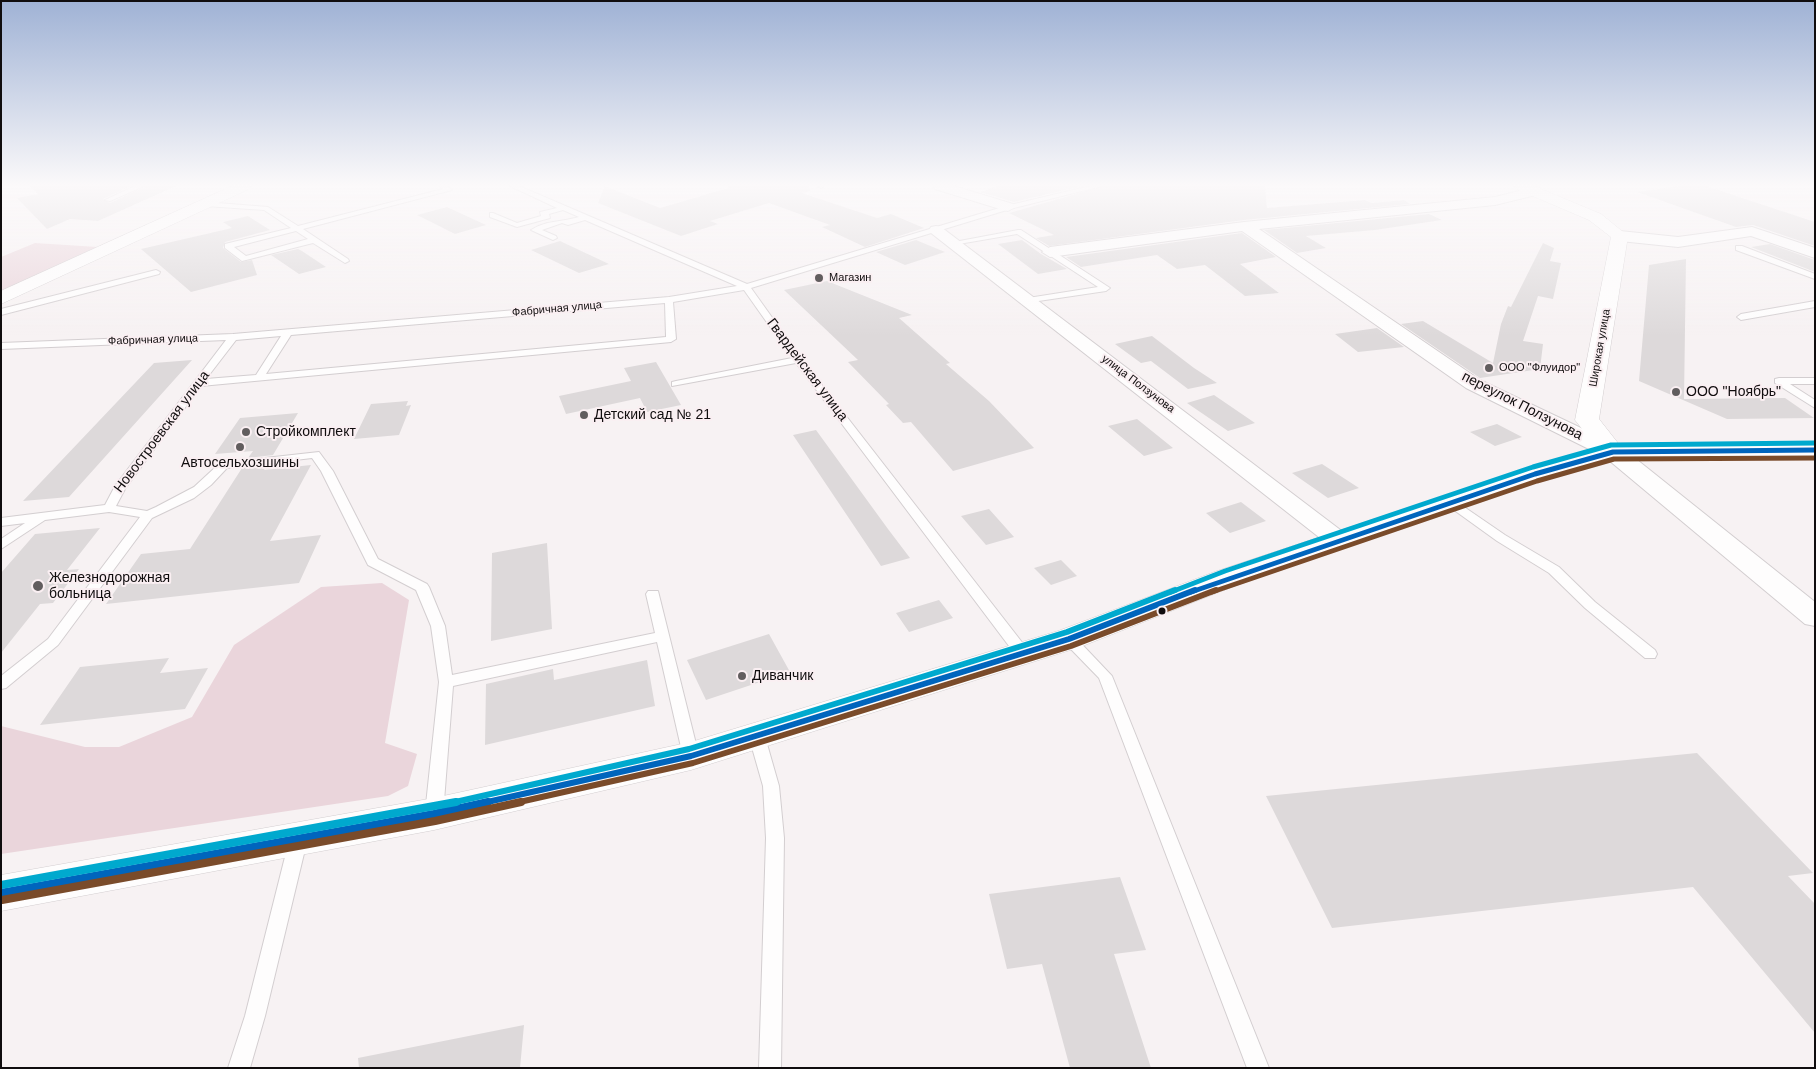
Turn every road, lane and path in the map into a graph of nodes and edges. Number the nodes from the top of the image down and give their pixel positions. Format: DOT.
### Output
graph roads {
  1 [pos="136,236"];
  2 [pos="269,236"];
  3 [pos="308,236"];
  4 [pos="548,236"];
  5 [pos="629,236"];
  6 [pos="916,236"];
  7 [pos="944,236"];
  8 [pos="993,236"];
  9 [pos="1024,236"];
  10 [pos="1157,236"];
  11 [pos="1258,236"];
  12 [pos="1620,236"];
  13 [pos="1719,236"];
  14 [pos="1766,236"];
  15 [pos="986,237"];
  16 [pos="553,238"];
  17 [pos="314,240"];
  18 [pos="953,243"];
  19 [pos="1739,248"];
  20 [pos="1050,252"];
  21 [pos="1815,253"];
  22 [pos="345,262"];
  23 [pos="156,272"];
  24 [pos="1815,277"];
  25 [pos="746,287"];
  26 [pos="1,298"];
  27 [pos="669,300"];
  28 [pos="1028,300"];
  29 [pos="1815,304"];
  30 [pos="1,312"];
  31 [pos="1740,317"];
  32 [pos="288,332"];
  33 [pos="233,337"];
  34 [pos="1,346"];
  35 [pos="798,360"];
  36 [pos="259,377"];
  37 [pos="1815,381"];
  38 [pos="199,383"];
  39 [pos="676,384"];
  40 [pos="1815,405"];
  41 [pos="1815,450"];
  42 [pos="1613,452"];
  43 [pos="1451,502"];
  44 [pos="109,508"];
  45 [pos="148,515"];
  46 [pos="43,517"];
  47 [pos="1,522"];
  48 [pos="1338,540"];
  49 [pos="1,545"];
  50 [pos="653,594"];
  51 [pos="1815,617"];
  52 [pos="662,636"];
  53 [pos="1069,639"];
  54 [pos="1023,654"];
  55 [pos="1650,654"];
  56 [pos="446,682"];
  57 [pos="1,684"];
  58 [pos="757,737"];
  59 [pos="691,756"];
  60 [pos="434,814"];
  61 [pos="298,839"];
  62 [pos="1,893"];
  63 [pos="238,1068"];
  64 [pos="770,1068"];
  65 [pos="1258,1068"];
  1 -- 26 [label="main road"];
  2 -- 17 [label="lane"];
  3 -- 17 [label="lane"];
  4 -- 16 [label="lane"];
  5 -- 25 [label="lane"];
  6 -- 25 [label="lane, Фабричная улица"];
  7 -- 18 [label="street, улица Ползунова"];
  8 -- 15 [label="lane"];
  9 -- 20 [label="lane"];
  10 -- 20 [label="street"];
  11 -- 42 [label="street, переулок Ползунова"];
  12 -- 13 [label="street"];
  12 -- 42 [label="main road, Широкая улица"];
  14 -- 21 [label="street"];
  15 -- 18 [label="lane"];
  17 -- 22 [label="lane"];
  18 -- 28 [label="street, улица Ползунова"];
  19 -- 24 [label="lane"];
  20 -- 28 [label="lane"];
  23 -- 30 [label="lane"];
  25 -- 27 [label="lane, Фабричная улица"];
  25 -- 35 [label="lane, Гвардейская улица"];
  27 -- 32 [label="lane, Фабричная улица"];
  27 -- 36 [label="lane"];
  28 -- 48 [label="street, улица Ползунова"];
  29 -- 31 [label="lane"];
  32 -- 33 [label="lane, Фабричная улица"];
  32 -- 36 [label="lane"];
  33 -- 34 [label="lane, Фабричная улица"];
  33 -- 38 [label="lane, Новостроевская улица"];
  35 -- 39 [label="lane"];
  35 -- 54 [label="lane, Гвардейская улица"];
  36 -- 38 [label="lane"];
  37 -- 40 [label="lane"];
  38 -- 44 [label="lane, Новостроевская улица"];
  41 -- 42 [label="main road"];
  42 -- 43 [label="main road"];
  42 -- 51 [label="street, переулок Ползунова"];
  43 -- 48 [label="main road"];
  43 -- 55 [label="lane"];
  44 -- 45 [label="lane, Новостроевская улица"];
  44 -- 46 [label="lane"];
  45 -- 56 [label="lane"];
  45 -- 57 [label="lane"];
  46 -- 47 [label="lane"];
  46 -- 49 [label="lane"];
  48 -- 53 [label="main road"];
  50 -- 52 [label="lane"];
  52 -- 56 [label="lane"];
  52 -- 59 [label="lane"];
  53 -- 54 [label="main road"];
  53 -- 65 [label="lane"];
  54 -- 58 [label="main road"];
  56 -- 60 [label="lane"];
  58 -- 59 [label="main road"];
  58 -- 64 [label="lane"];
  59 -- 60 [label="main road"];
  60 -- 61 [label="main road"];
  61 -- 62 [label="main road"];
  61 -- 63 [label="lane"];
}
